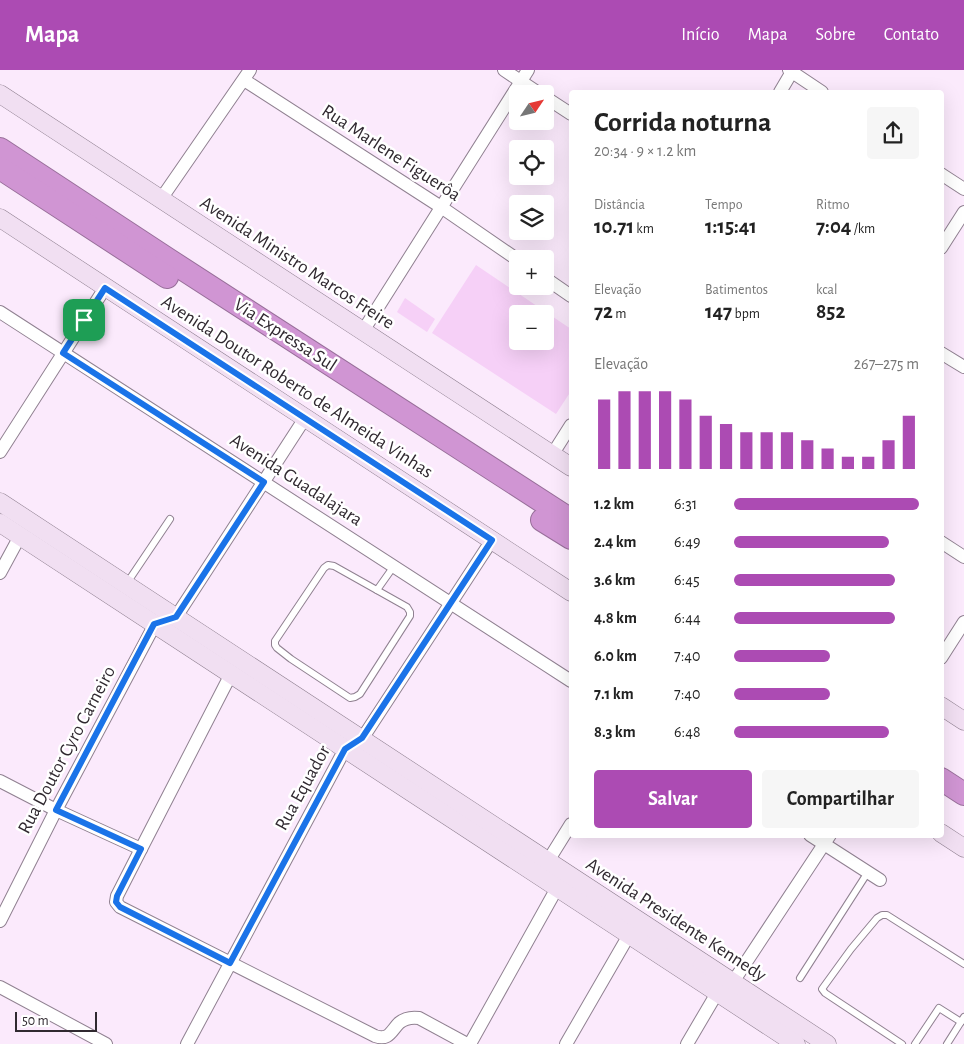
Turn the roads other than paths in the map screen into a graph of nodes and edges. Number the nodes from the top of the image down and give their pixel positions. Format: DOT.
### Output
graph roads {
  1 [pos="504,70"];
  2 [pos="528,70"];
  3 [pos="791,71"];
  4 [pos="247,75"];
  5 [pos="521,81"];
  6 [pos="527,85"];
  7 [pos="781,90"];
  8 [pos="819,90"];
  9 [pos="0,94"];
  10 [pos="554,103"];
  11 [pos="569,113"];
  12 [pos="0,149"];
  13 [pos="0,168"];
  14 [pos="944,176"];
  15 [pos="964,189"];
  16 [pos="161,199"];
  17 [pos="440,207"];
  18 [pos="964,212"];
  19 [pos="0,218"];
  20 [pos="944,243"];
  21 [pos="143,253"];
  22 [pos="509,254"];
  23 [pos="164,266"];
  24 [pos="554,284"];
  25 [pos="105,288"];
  26 [pos="569,295"];
  27 [pos="0,312"];
  28 [pos="362,331"];
  29 [pos="63,353"];
  30 [pos="944,354"];
  31 [pos="964,367"];
  32 [pos="305,418"];
  33 [pos="569,428"];
  34 [pos="0,452"];
  35 [pos="552,455"];
  36 [pos="569,466"];
  37 [pos="264,482"];
  38 [pos="0,502"];
  39 [pos="170,519"];
  40 [pos="569,519"];
  41 [pos="0,523"];
  42 [pos="20,536"];
  43 [pos="569,537"];
  44 [pos="492,540"];
  45 [pos="944,544"];
  46 [pos="964,557"];
  47 [pos="394,566"];
  48 [pos="0,573"];
  49 [pos="126,584"];
  50 [pos="569,588"];
  51 [pos="377,590"];
  52 [pos="451,603"];
  53 [pos="176,617"];
  54 [pos="964,622"];
  55 [pos="154,624"];
  56 [pos="944,653"];
  57 [pos="231,674"];
  58 [pos="569,680"];
  59 [pos="944,708"];
  60 [pos="964,721"];
  61 [pos="362,738"];
  62 [pos="345,749"];
  63 [pos="944,764"];
  64 [pos="964,776"];
  65 [pos="0,781"];
  66 [pos="944,781"];
  67 [pos="964,794"];
  68 [pos="56,810"];
  69 [pos="569,827"];
  70 [pos="944,835"];
  71 [pos="827,840"];
  72 [pos="964,848"];
  73 [pos="141,849"];
  74 [pos="548,861"];
  75 [pos="868,872"];
  76 [pos="880,880"];
  77 [pos="557,888"];
  78 [pos="0,921"];
  79 [pos="629,935"];
  80 [pos="230,963"];
  81 [pos="964,964"];
  82 [pos="800,978"];
  83 [pos="733,982"];
  84 [pos="0,987"];
  85 [pos="717,993"];
  86 [pos="962,1019"];
  87 [pos="90,1040"];
  88 [pos="106,1044"];
  89 [pos="187,1044"];
  90 [pos="469,1044"];
  91 [pos="566,1044"];
  92 [pos="687,1044"];
  93 [pos="796,1044"];
  94 [pos="827,1044"];
  95 [pos="902,1044"];
  96 [pos="915,1044"];
  97 [pos="946,1044"];
  1 -- 5 [label="street"];
  2 -- 5 [label="street"];
  3 -- 7 [label="street"];
  3 -- 8 [label="street"];
  4 -- 16 [label="street"];
  4 -- 17 [label="street, Rua Marlene Figuerôa"];
  5 -- 6 [label="street"];
  5 -- 17 [label="street"];
  9 -- 16 [label="main road, Avenida Ministro Marcos Freire"];
  10 -- 11 [label="street"];
  12 -- 21 [label="highway, Via Expressa Sul"];
  13 -- 21 [label="highway, Via Expressa Sul"];
  14 -- 15 [label="street"];
  16 -- 28 [label="main road, Avenida Ministro Marcos Freire"];
  17 -- 22 [label="street, Rua Marlene Figuerôa"];
  17 -- 28 [label="street"];
  18 -- 20 [label="street"];
  19 -- 25 [label="main road, Avenida Doutor Roberto de Almeida Vinhas"];
  21 -- 23 [label="highway, Via Expressa Sul"];
  23 -- 40 [label="highway, Via Expressa Sul"];
  23 -- 43 [label="highway, Via Expressa Sul"];
  24 -- 26 [label="street"];
  25 -- 29 [label="street"];
  25 -- 32 [label="main road, Avenida Doutor Roberto de Almeida Vinhas"];
  27 -- 29 [label="street, Avenida Guadalajara"];
  28 -- 35 [label="main road, Avenida Ministro Marcos Freire"];
  29 -- 34 [label="street"];
  29 -- 37 [label="street, Avenida Guadalajara"];
  30 -- 31 [label="street"];
  32 -- 37 [label="street"];
  32 -- 44 [label="main road, Avenida Doutor Roberto de Almeida Vinhas"];
  33 -- 35 [label="street"];
  35 -- 36 [label="main road, Avenida Ministro Marcos Freire"];
  37 -- 47 [label="street, Avenida Guadalajara"];
  37 -- 53 [label="street"];
  38 -- 49 [label="main road, Avenida Presidente Kennedy"];
  39 -- 49 [label="lane"];
  41 -- 42 [label="main road, Avenida Presidente Kennedy"];
  42 -- 48 [label="street"];
  42 -- 55 [label="main road, Avenida Presidente Kennedy"];
  44 -- 50 [label="main road, Avenida Doutor Roberto de Almeida Vinhas"];
  44 -- 52 [label="street, Rua Equador"];
  45 -- 46 [label="street"];
  47 -- 51 [label="lane"];
  47 -- 52 [label="street, Avenida Guadalajara"];
  49 -- 53 [label="main road, Avenida Presidente Kennedy"];
  51 -- 51 [label="lane"];
  52 -- 58 [label="street, Avenida Guadalajara"];
  52 -- 61 [label="street, Rua Equador"];
  53 -- 55 [label="street"];
  53 -- 61 [label="main road, Avenida Presidente Kennedy"];
  54 -- 56 [label="street"];
  55 -- 57 [label="main road, Avenida Presidente Kennedy"];
  55 -- 68 [label="street, Rua Doutor Cyro Carneiro"];
  57 -- 62 [label="main road, Avenida Presidente Kennedy"];
  57 -- 73 [label="street"];
  59 -- 60 [label="main road"];
  61 -- 62 [label="street, Rua Equador"];
  61 -- 74 [label="main road, Avenida Presidente Kennedy"];
  62 -- 77 [label="main road, Avenida Presidente Kennedy"];
  62 -- 80 [label="street, Rua Equador"];
  63 -- 64 [label="highway"];
  65 -- 68 [label="street"];
  66 -- 67 [label="highway"];
  68 -- 73 [label="street"];
  68 -- 78 [label="street, Rua Doutor Cyro Carneiro"];
  69 -- 74 [label="street"];
  70 -- 72 [label="main road"];
  71 -- 75 [label="street"];
  71 -- 83 [label="street"];
  73 -- 80 [label="street"];
  74 -- 83 [label="main road, Avenida Presidente Kennedy"];
  75 -- 76 [label="street"];
  75 -- 82 [label="lane"];
  77 -- 79 [label="main road, Avenida Presidente Kennedy"];
  77 -- 90 [label="street"];
  79 -- 85 [label="main road, Avenida Presidente Kennedy"];
  79 -- 91 [label="street"];
  80 -- 89 [label="street, Rua Equador"];
  80 -- 90 [label="street"];
  81 -- 95 [label="lane"];
  83 -- 94 [label="main road, Avenida Presidente Kennedy"];
  84 -- 87 [label="street"];
  85 -- 92 [label="street"];
  85 -- 93 [label="main road, Avenida Presidente Kennedy"];
  86 -- 96 [label="lane"];
  86 -- 97 [label="lane"];
  87 -- 88 [label="street"];
}
